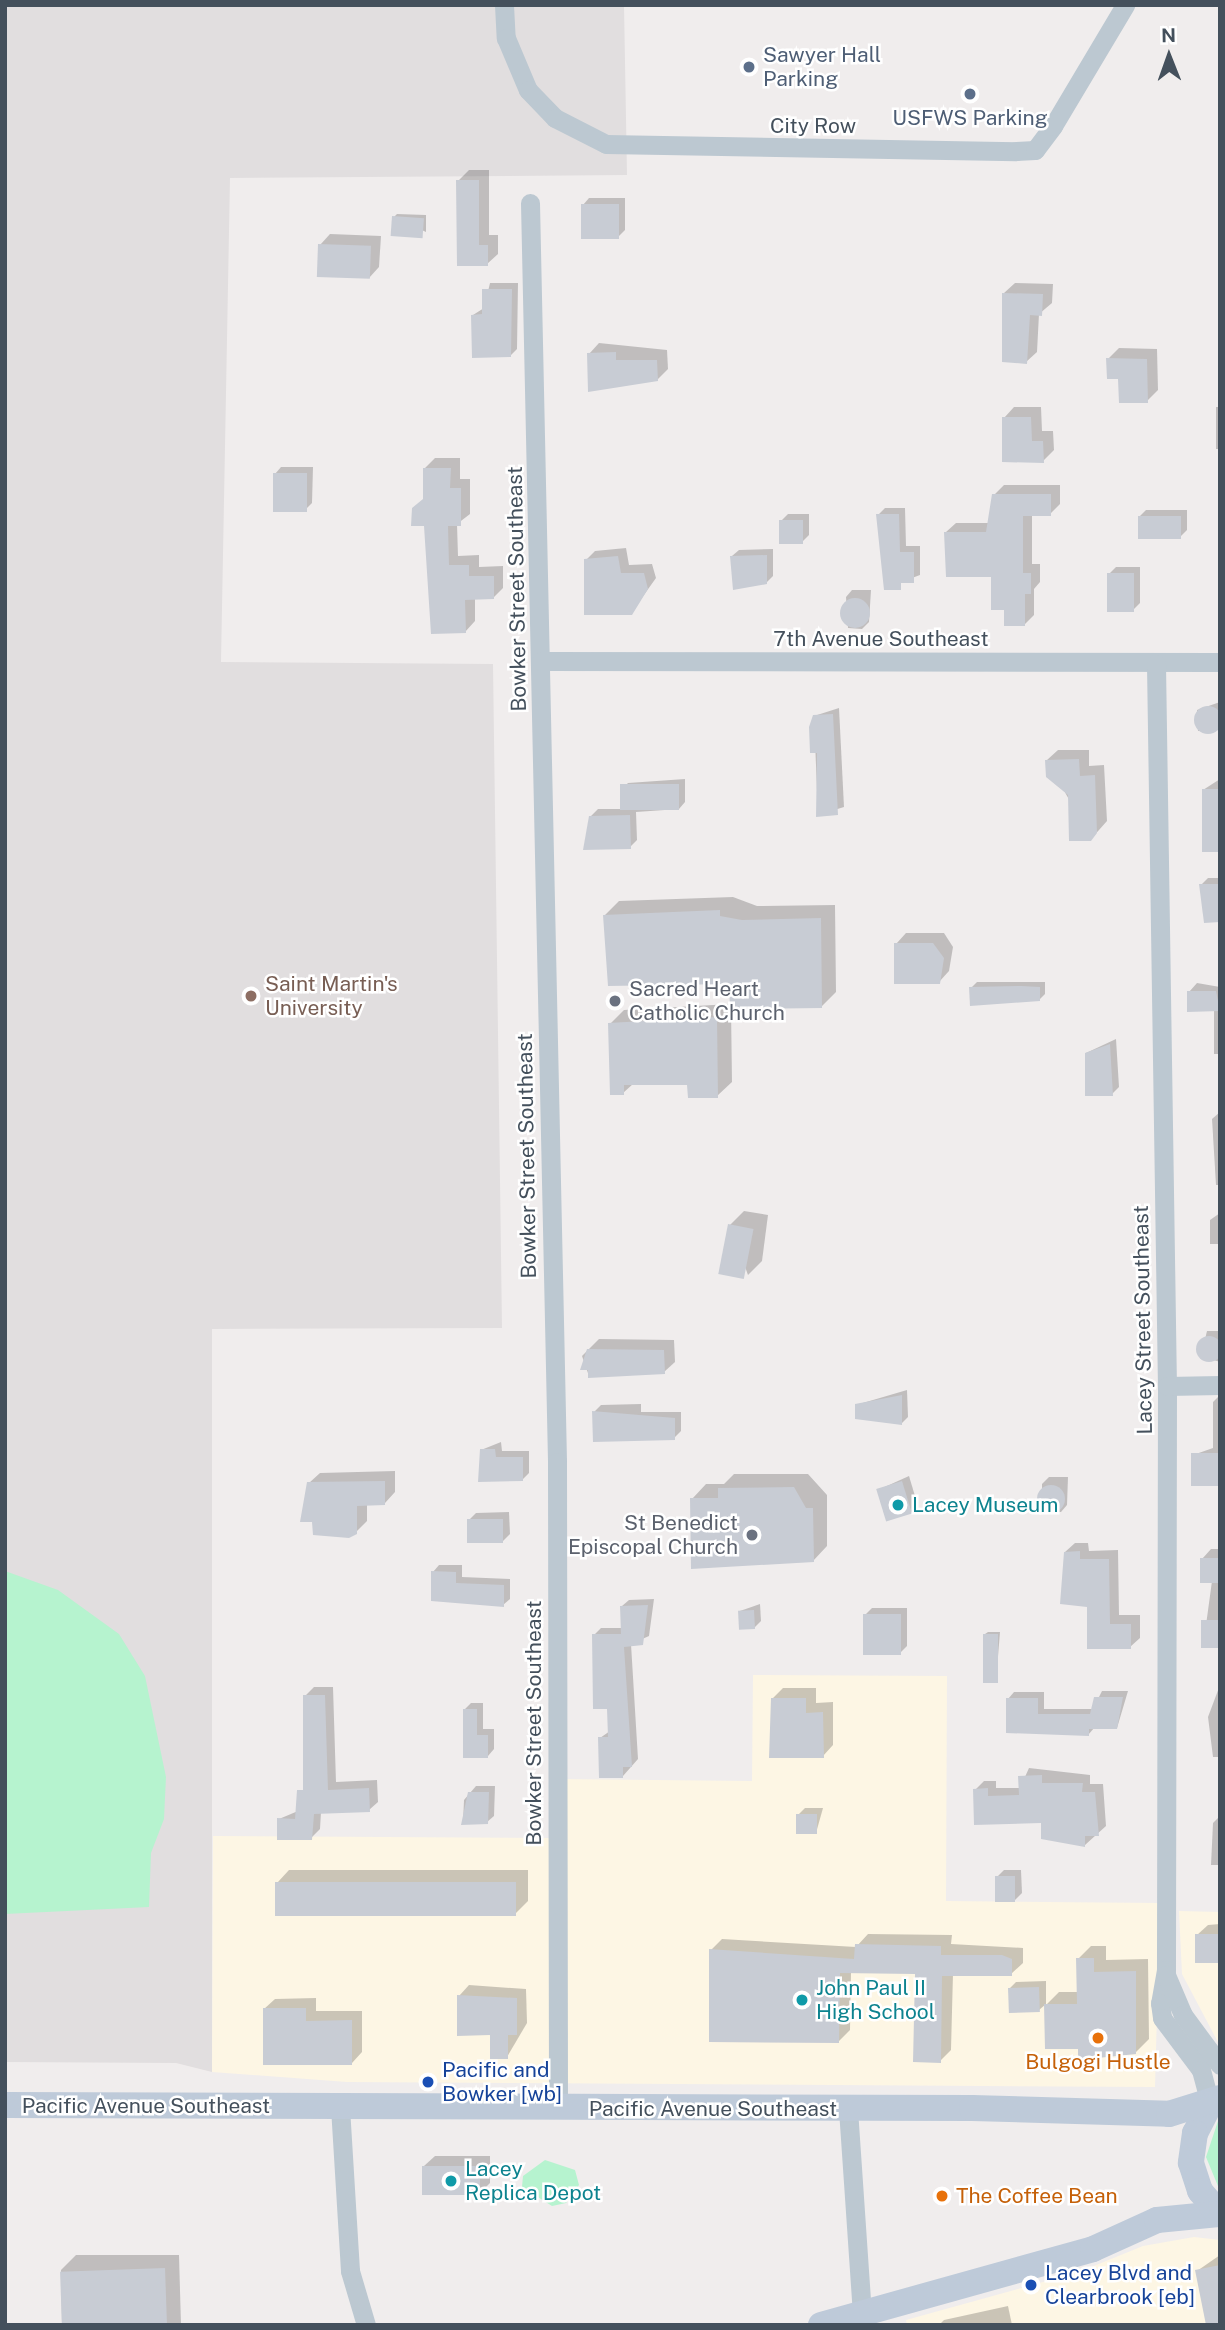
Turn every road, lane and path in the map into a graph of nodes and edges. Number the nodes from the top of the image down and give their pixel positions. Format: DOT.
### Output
graph roads {
  1 [pos="504,5"];
  2 [pos="1125,5"];
  3 [pos="530,203"];
  4 [pos="541,661"];
  5 [pos="1220,663"];
  6 [pos="1156,664"];
  7 [pos="1220,1385"];
  8 [pos="1167,1386"];
  9 [pos="1166,1975"];
  10 [pos="1220,2065"];
  11 [pos="1215,2101"];
  12 [pos="5,2105"];
  13 [pos="340,2107"];
  14 [pos="558,2109"];
  15 [pos="848,2109"];
  16 [pos="1220,2214"];
  17 [pos="866,2321"];
  18 [pos="366,2325"];
  19 [pos="821,2325"];
  1 -- 2 [label="street, City Row"];
  3 -- 4 [label="street, Bowker Street Southeast"];
  4 -- 6 [label="street, 7th Avenue Southeast"];
  4 -- 14 [label="street, Bowker Street Southeast"];
  5 -- 6 [label="street, 7th Avenue Southeast"];
  6 -- 8 [label="street, Lacey Street Southeast"];
  7 -- 8 [label="street"];
  8 -- 9 [label="street, Lacey Street Southeast"];
  9 -- 10 [label="street, Lacey Street Southeast"];
  9 -- 11 [label="street, Lacey Street Southeast"];
  11 -- 15 [label="main road, Pacific Avenue Southeast"];
  11 -- 16 [label="main road"];
  12 -- 13 [label="main road, Pacific Avenue Southeast"];
  13 -- 14 [label="main road, Pacific Avenue Southeast"];
  13 -- 18 [label="street"];
  14 -- 15 [label="main road, Pacific Avenue Southeast"];
  15 -- 17 [label="street"];
  16 -- 17 [label="main road"];
  17 -- 19 [label="main road"];
}
